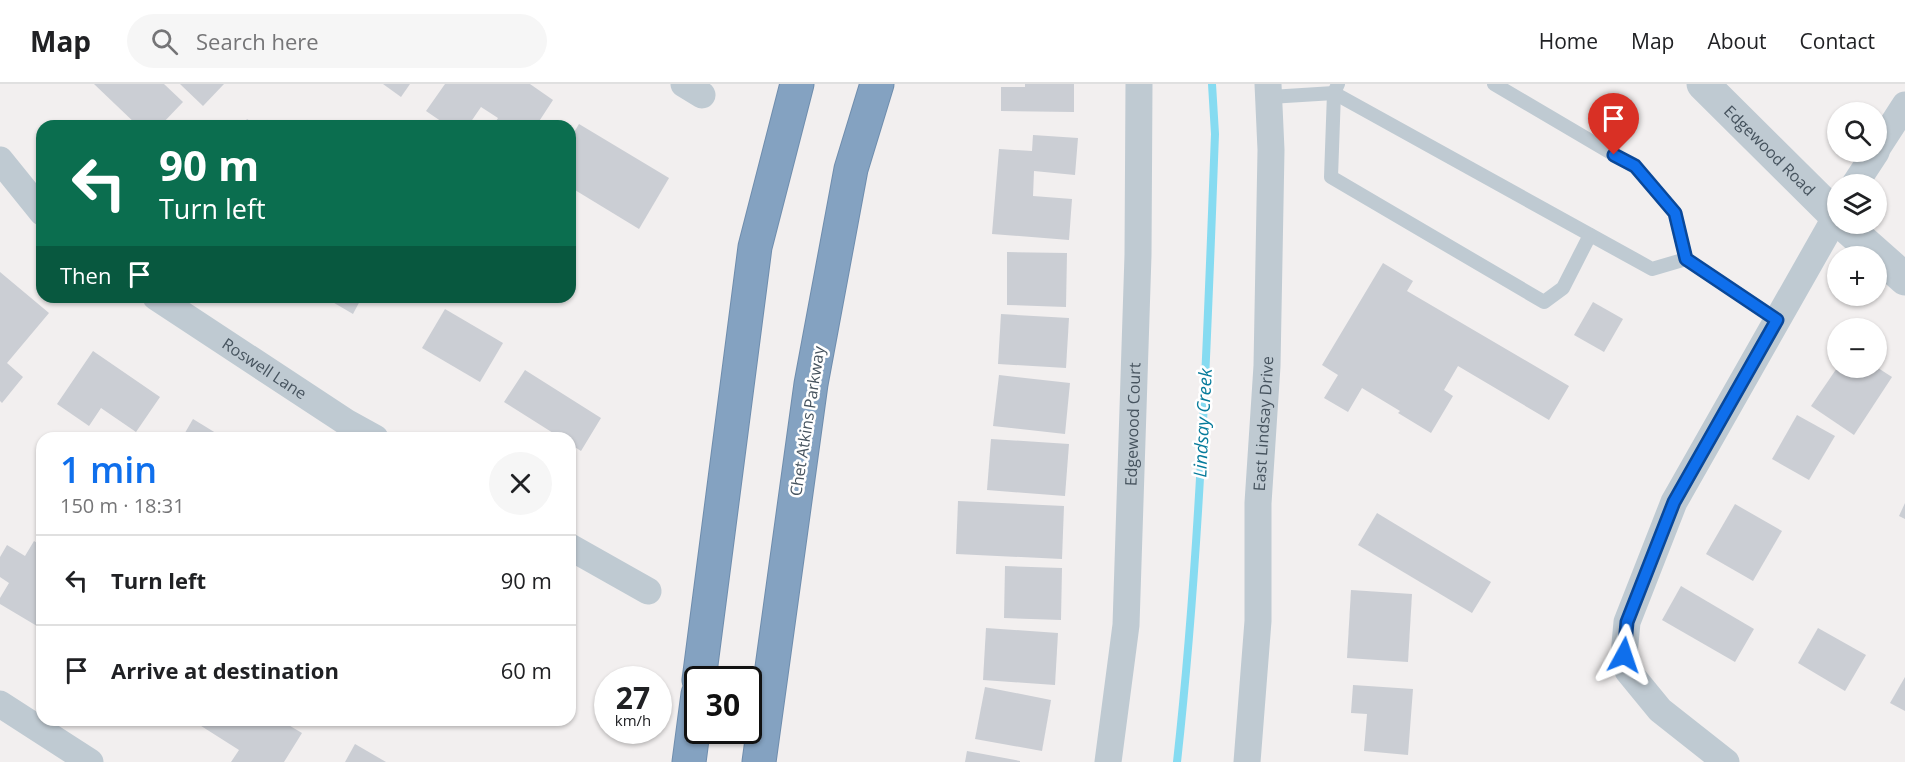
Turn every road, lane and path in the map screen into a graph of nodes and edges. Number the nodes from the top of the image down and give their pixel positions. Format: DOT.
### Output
graph roads {
  1 [pos="797,84"];
  2 [pos="877,84"];
  3 [pos="1138,84"];
  4 [pos="1494,84"];
  5 [pos="1703,84"];
  6 [pos="1336,89"];
  7 [pos="1268,90"];
  8 [pos="1905,105"];
  9 [pos="1887,134"];
  10 [pos="0,160"];
  11 [pos="36,205"];
  12 [pos="1827,207"];
  13 [pos="1828,234"];
  14 [pos="1856,234"];
  15 [pos="1590,235"];
  16 [pos="1686,259"];
  17 [pos="1905,279"];
  18 [pos="165,303"];
  19 [pos="1777,320"];
  20 [pos="364,432"];
  21 [pos="576,550"];
  22 [pos="648,591"];
  23 [pos="701,666"];
  24 [pos="0,704"];
  25 [pos="691,744"];
  26 [pos="90,762"];
  27 [pos="689,762"];
  28 [pos="759,762"];
  29 [pos="1108,762"];
  30 [pos="1247,762"];
  31 [pos="1726,762"];
  1 -- 23 [label="highway"];
  2 -- 28 [label="highway, Chet Atkins Parkway"];
  3 -- 29 [label="street, Edgewood Court"];
  4 -- 16 [label="lane"];
  5 -- 12 [label="street, Edgewood Road"];
  6 -- 7 [label="lane"];
  6 -- 15 [label="lane"];
  6 -- 15 [label="lane"];
  7 -- 30 [label="street, East Lindsay Drive"];
  8 -- 9 [label="street"];
  10 -- 11 [label="street"];
  13 -- 19 [label="street"];
  14 -- 17 [label="street, Edgewood Road"];
  15 -- 16 [label="lane"];
  16 -- 19 [label="lane"];
  18 -- 20 [label="street, Roswell Lane"];
  19 -- 31 [label="street"];
  21 -- 22 [label="street"];
  24 -- 26 [label="street"];
  25 -- 27 [label="highway"];
}
